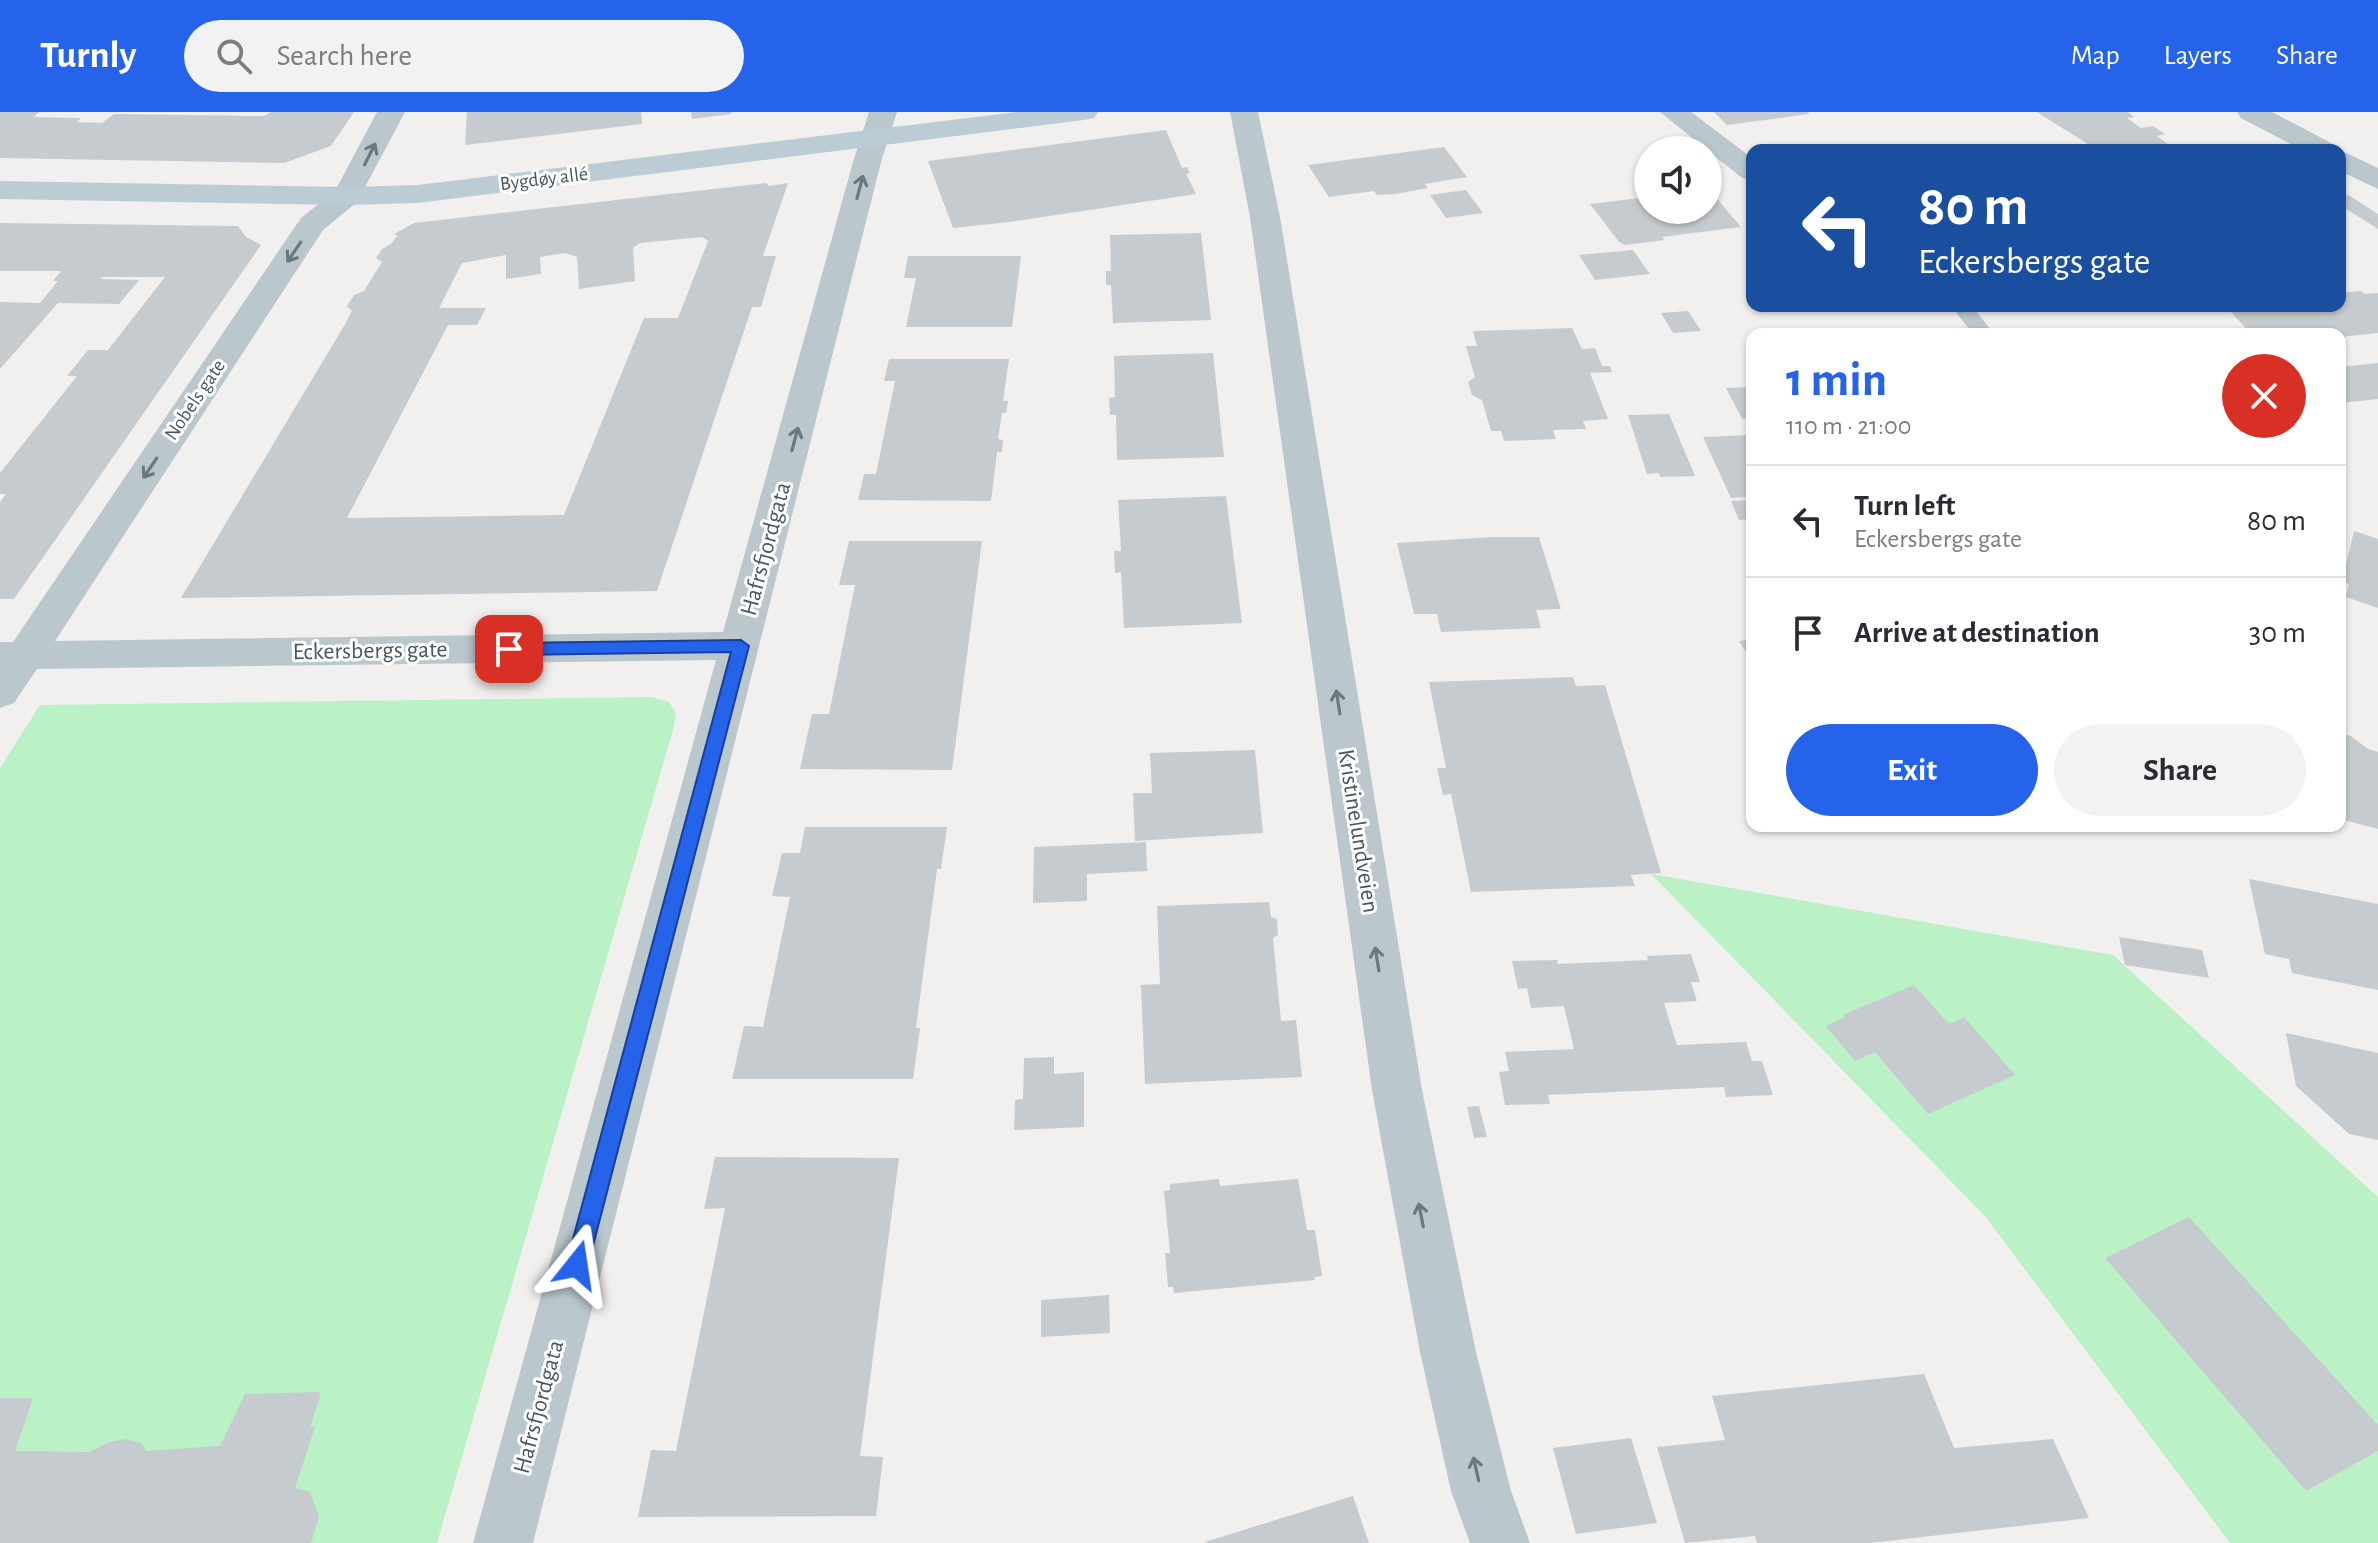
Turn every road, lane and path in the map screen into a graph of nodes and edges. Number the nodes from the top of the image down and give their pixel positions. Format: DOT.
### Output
graph roads {
  1 [pos="391,112"];
  2 [pos="1084,112"];
  3 [pos="1244,112"];
  4 [pos="1674,112"];
  5 [pos="2251,112"];
  6 [pos="878,125"];
  7 [pos="2312,144"];
  8 [pos="2346,162"];
  9 [pos="1746,167"];
  10 [pos="2378,180"];
  11 [pos="0,190"];
  12 [pos="347,196"];
  13 [pos="1966,312"];
  14 [pos="1979,328"];
  15 [pos="741,646"];
  16 [pos="13,656"];
  17 [pos="0,693"];
  18 [pos="503,1543"];
  19 [pos="1500,1543"];
  12 -- 1 [label="street, Nobels gate, one-way"];
  2 -- 6 [label="main road, Bygdøy allé"];
  19 -- 3 [label="street, Kristinelundveien, one-way"];
  4 -- 9 [label="street"];
  5 -- 7 [label="street"];
  6 -- 12 [label="main road, Bygdøy allé"];
  15 -- 6 [label="street, Hafrsfjordgata, one-way"];
  8 -- 10 [label="street"];
  11 -- 12 [label="main road, Bygdøy allé"];
  12 -- 16 [label="street, Nobels gate, one-way"];
  13 -- 14 [label="lane"];
  15 -- 16 [label="street, Eckersbergs gate"];
  15 -- 18 [label="street, Hafrsfjordgata"];
  16 -- 17 [label="street, Nobels gate"];
}
